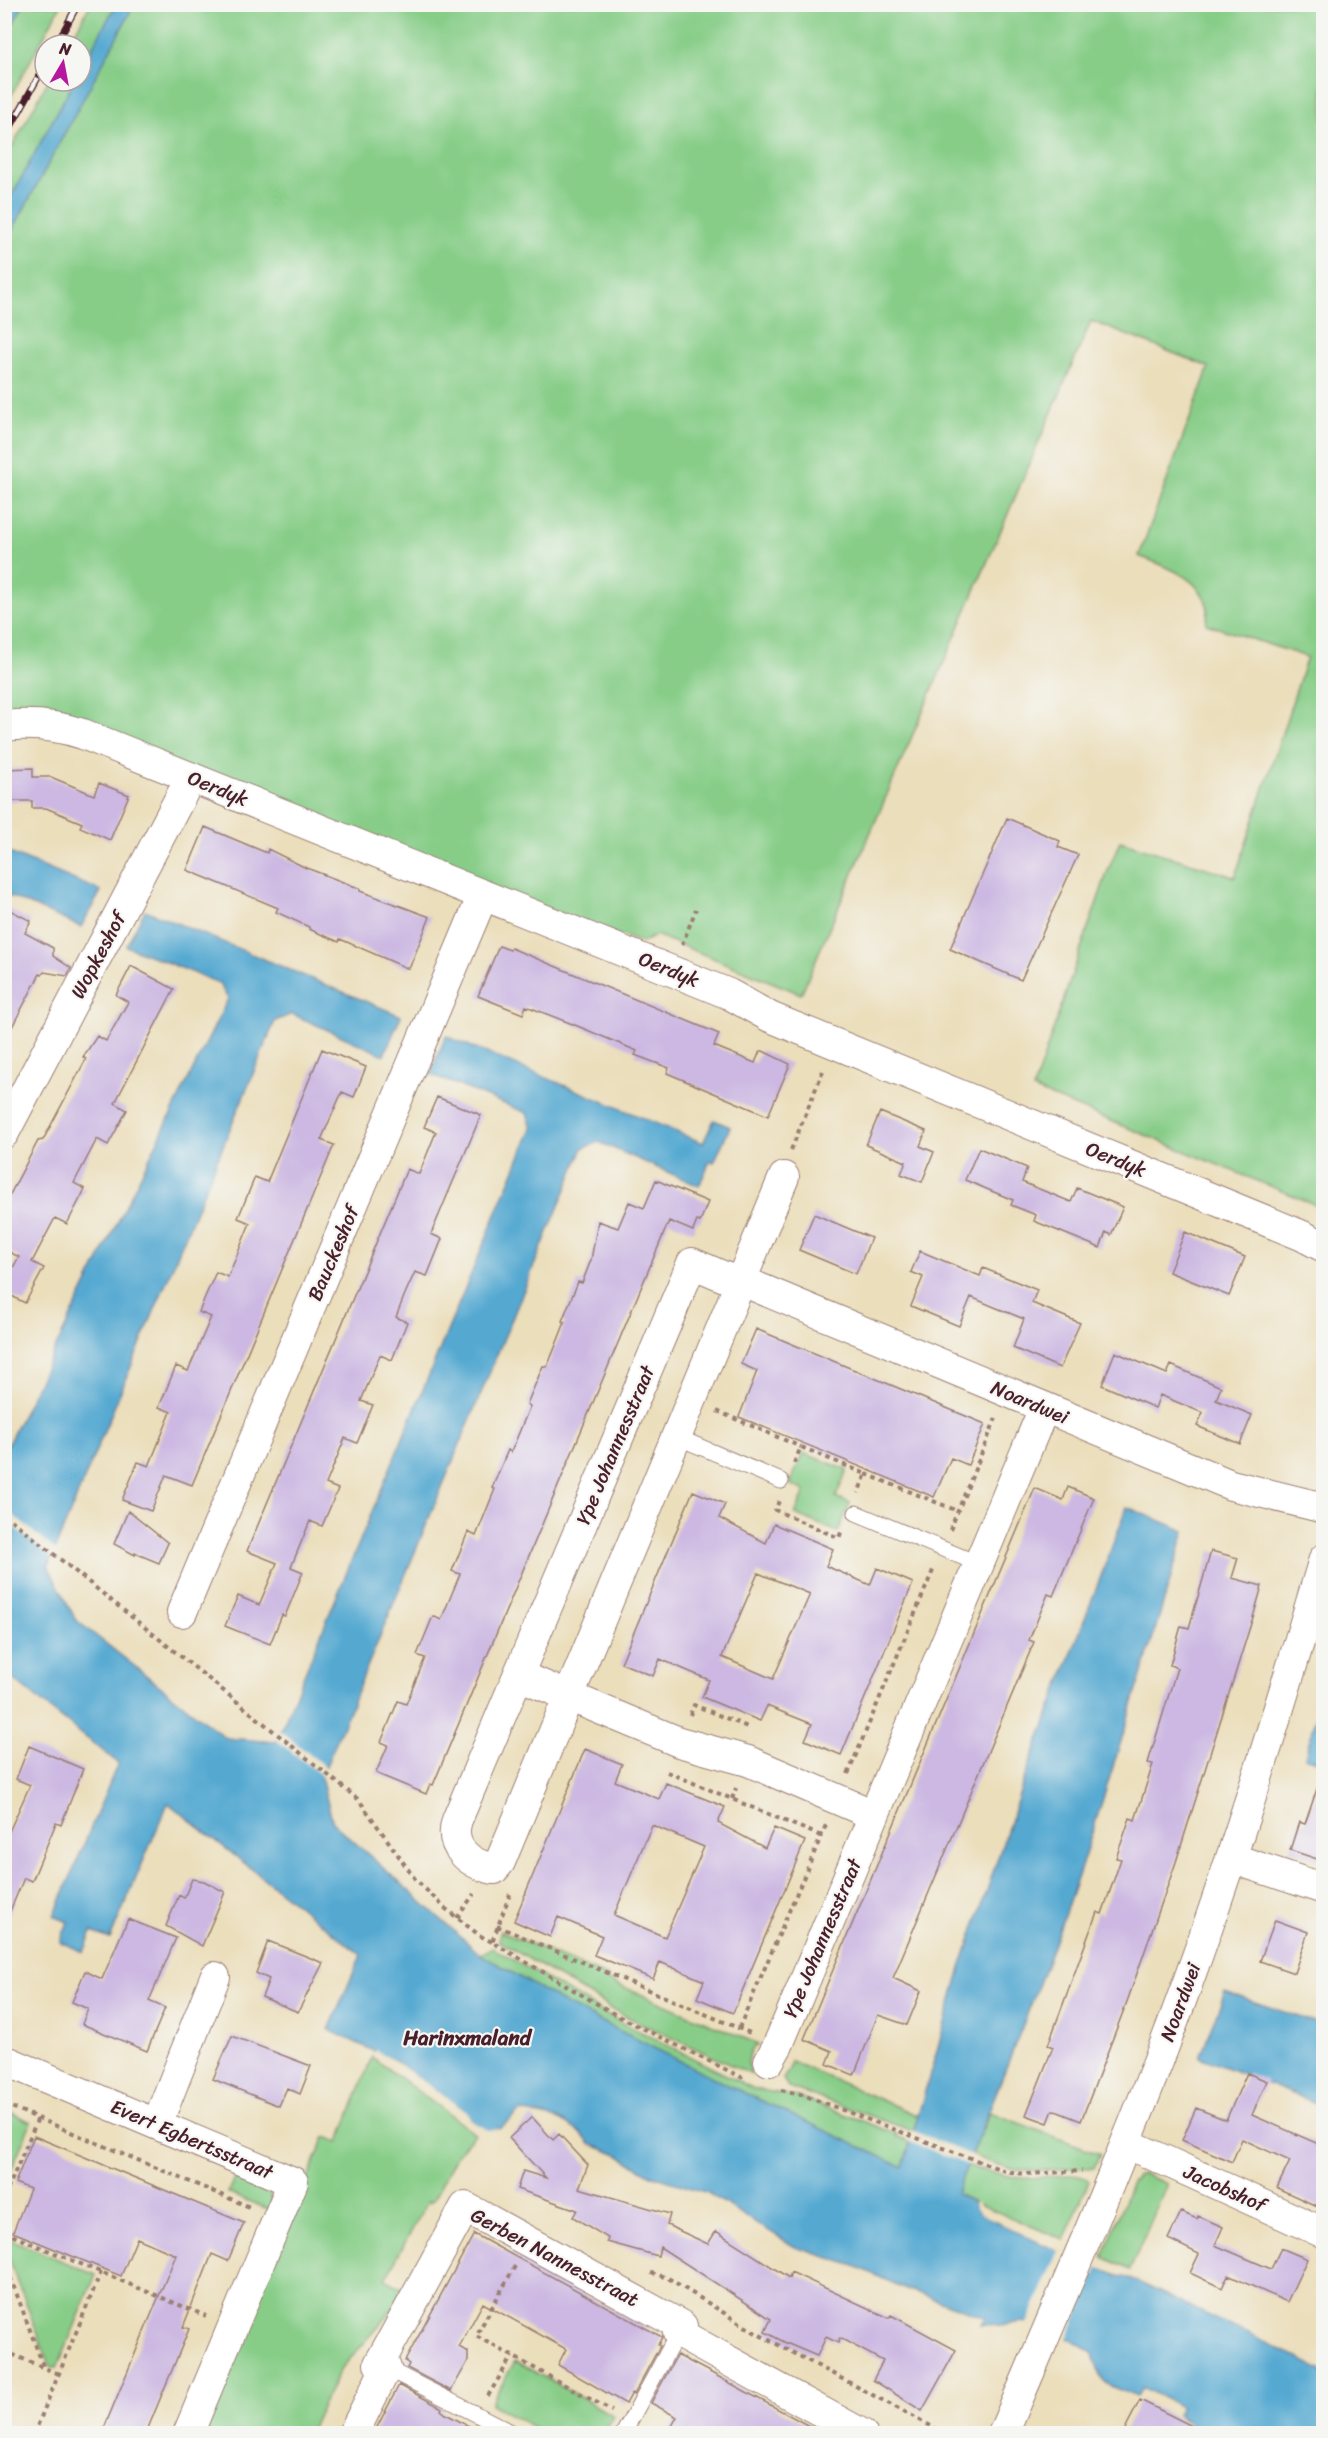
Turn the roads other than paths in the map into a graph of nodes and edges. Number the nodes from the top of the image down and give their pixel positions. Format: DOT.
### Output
graph roads {
  1 [pos="4,726"];
  2 [pos="191,777"];
  3 [pos="483,895"];
  4 [pos="4,1133"];
  5 [pos="784,1177"];
  6 [pos="1323,1247"];
  7 [pos="741,1283"];
  8 [pos="1044,1408"];
  9 [pos="686,1441"];
  10 [pos="783,1482"];
  11 [pos="1323,1508"];
  12 [pos="853,1512"];
  13 [pos="1323,1558"];
  14 [pos="979,1564"];
  15 [pos="182,1612"];
  16 [pos="518,1675"];
  17 [pos="569,1696"];
  18 [pos="874,1815"];
  19 [pos="1232,1858"];
  20 [pos="1323,1889"];
  21 [pos="215,1977"];
  22 [pos="4,2060"];
  23 [pos="766,2069"];
  24 [pos="157,2124"];
  25 [pos="1126,2143"];
  26 [pos="1323,2233"];
  27 [pos="678,2333"];
  28 [pos="386,2368"];
  29 [pos="625,2429"];
  30 [pos="188,2433"];
  31 [pos="353,2433"];
  32 [pos="515,2433"];
  33 [pos="862,2433"];
  34 [pos="1003,2433"];
  1 -- 2 [label="street, Oerdyk"];
  2 -- 3 [label="street, Oerdyk"];
  2 -- 4 [label="street, Wopkeshof"];
  3 -- 6 [label="street, Oerdyk"];
  3 -- 15 [label="street, Bauckeshof"];
  5 -- 7 [label="street, Ype Johannesstraat"];
  7 -- 8 [label="street, Noardwei"];
  7 -- 9 [label="street, Ype Johannesstraat"];
  7 -- 16 [label="street, Ype Johannesstraat"];
  8 -- 11 [label="street, Noardwei"];
  8 -- 14 [label="street, Ype Johannesstraat"];
  9 -- 10 [label="lane"];
  9 -- 17 [label="street, Ype Johannesstraat"];
  12 -- 14 [label="lane"];
  13 -- 19 [label="street, Noardwei"];
  14 -- 18 [label="street, Ype Johannesstraat"];
  16 -- 17 [label="street"];
  16 -- 17 [label="street, Ype Johannesstraat"];
  17 -- 18 [label="street"];
  18 -- 23 [label="street, Ype Johannesstraat"];
  19 -- 20 [label="street"];
  19 -- 25 [label="street, Noardwei"];
  21 -- 24 [label="street"];
  22 -- 24 [label="street, Evert Egbertsstraat"];
  24 -- 30 [label="street, Evert Egbertsstraat"];
  25 -- 26 [label="street, Jacobshof"];
  25 -- 34 [label="street, Noardwei"];
  27 -- 28 [label="street, Gerben Nannesstraat"];
  27 -- 29 [label="lane"];
  27 -- 33 [label="street, Gerben Nannesstraat"];
  28 -- 31 [label="street, Gerben Nannesstraat"];
  28 -- 32 [label="lane"];
}
